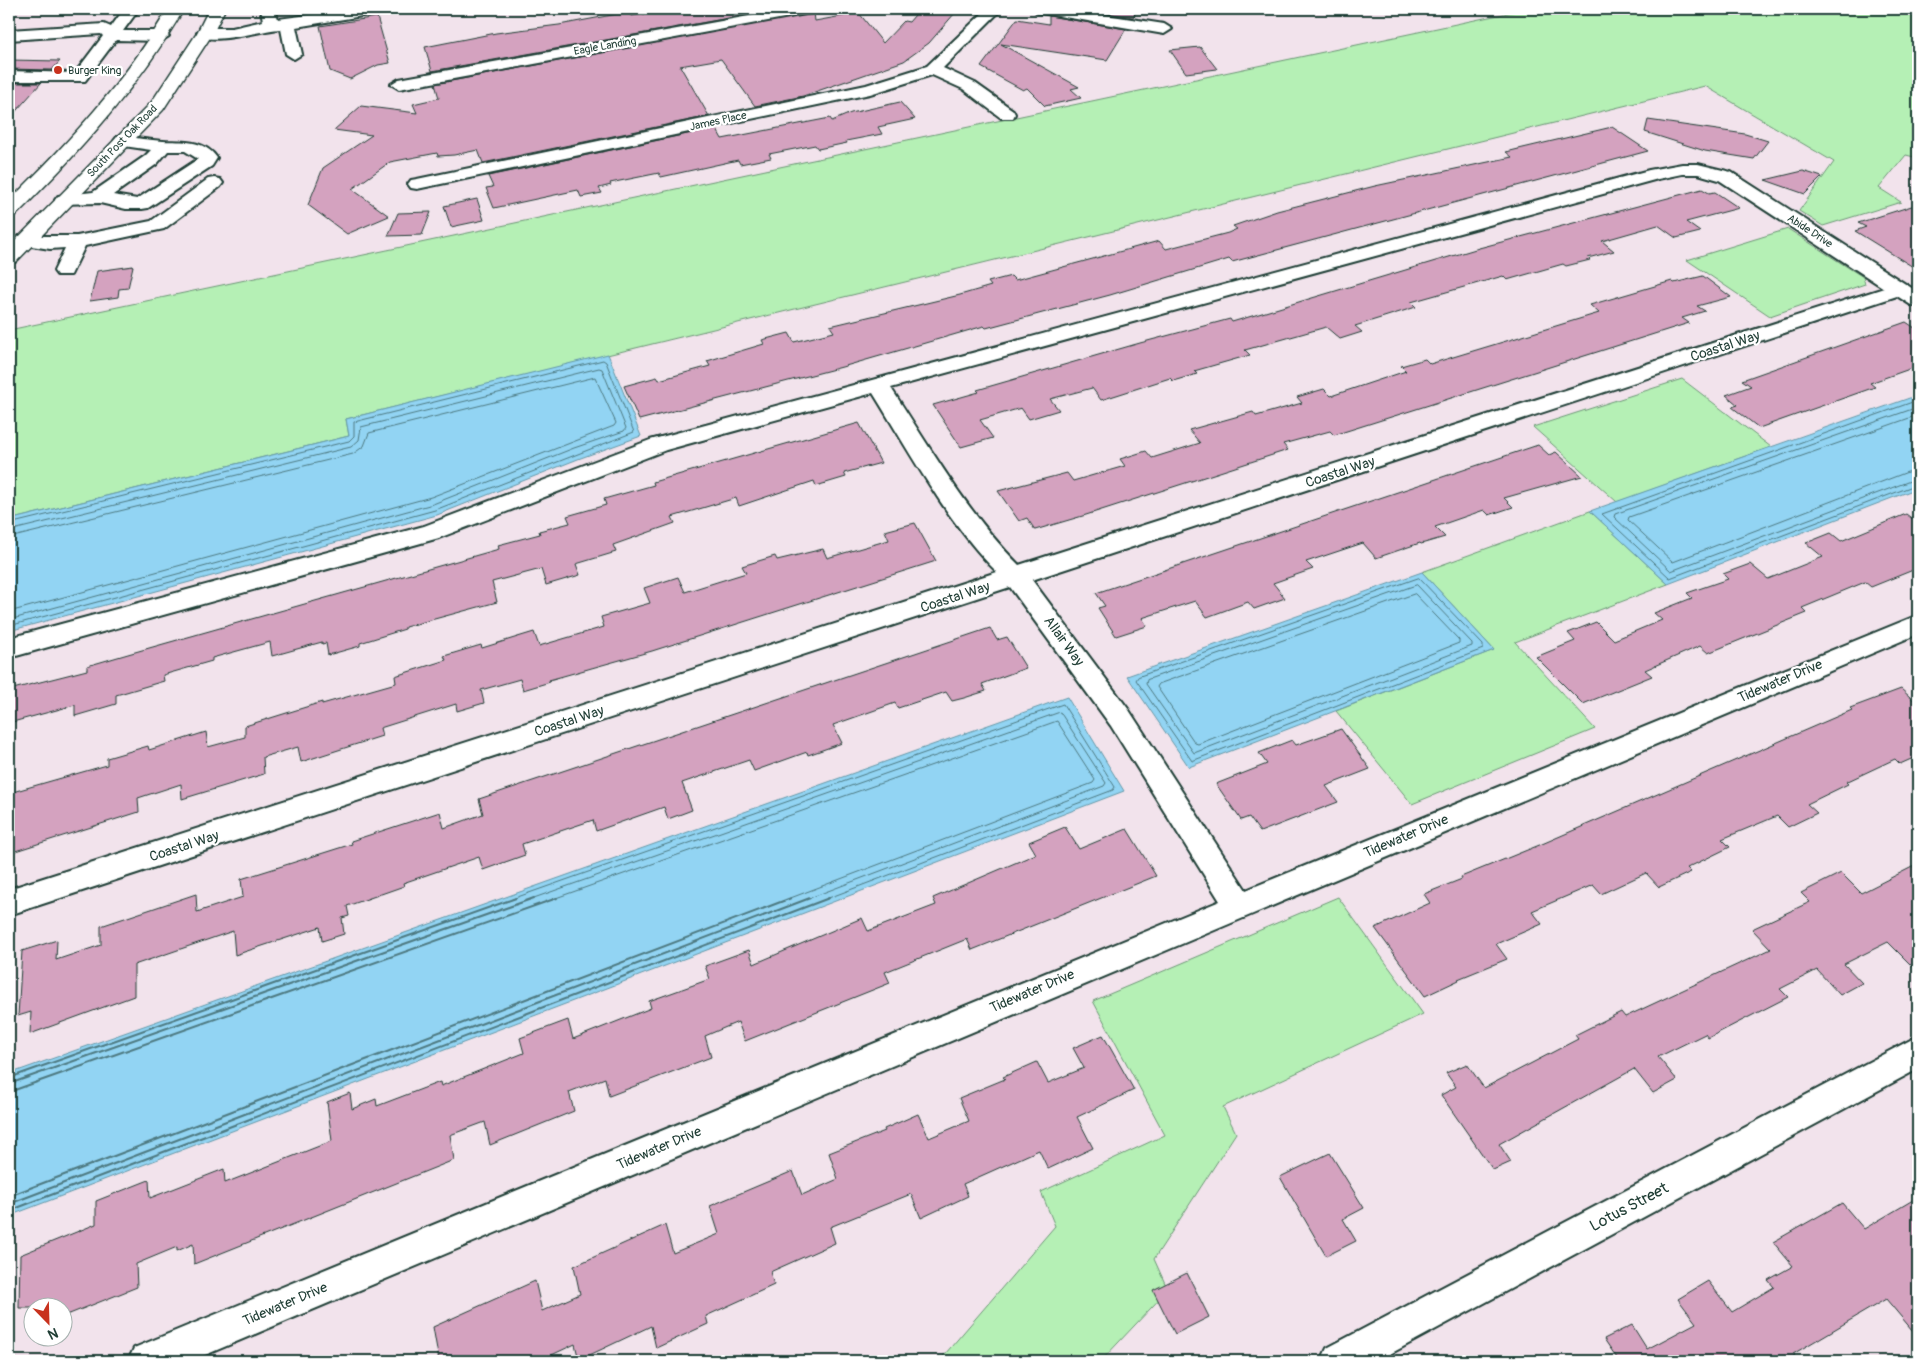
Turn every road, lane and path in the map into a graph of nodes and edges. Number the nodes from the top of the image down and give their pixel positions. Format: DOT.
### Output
graph roads {
  1 [pos="132,9"];
  2 [pos="176,9"];
  3 [pos="217,9"];
  4 [pos="269,9"];
  5 [pos="810,9"];
  6 [pos="995,9"];
  7 [pos="1041,9"];
  8 [pos="368,11"];
  9 [pos="83,16"];
  10 [pos="271,24"];
  11 [pos="288,24"];
  12 [pos="1164,28"];
  13 [pos="72,31"];
  14 [pos="190,34"];
  15 [pos="9,35"];
  16 [pos="112,35"];
  17 [pos="161,36"];
  18 [pos="294,54"];
  19 [pos="933,69"];
  20 [pos="9,76"];
  21 [pos="399,84"];
  22 [pos="1007,114"];
  23 [pos="82,140"];
  24 [pos="123,141"];
  25 [pos="163,146"];
  26 [pos="130,174"];
  27 [pos="214,183"];
  28 [pos="417,184"];
  29 [pos="173,185"];
  30 [pos="98,198"];
  31 [pos="64,200"];
  32 [pos="9,211"];
  33 [pos="26,240"];
  34 [pos="77,242"];
  35 [pos="9,258"];
  36 [pos="64,271"];
  37 [pos="1909,295"];
  38 [pos="879,386"];
  39 [pos="1016,577"];
  40 [pos="1918,624"];
  41 [pos="9,648"];
  42 [pos="9,902"];
  43 [pos="1239,905"];
  44 [pos="1918,1052"];
  45 [pos="147,1361"];
  46 [pos="1340,1361"];
  1 -- 16 [label="street"];
  2 -- 17 [label="main road"];
  3 -- 14 [label="main road, South Post Oak Road"];
  4 -- 10 [label="street"];
  5 -- 21 [label="street, Eagle Landing"];
  6 -- 19 [label="street, James Place"];
  7 -- 12 [label="street"];
  8 -- 11 [label="street"];
  9 -- 13 [label="street"];
  10 -- 11 [label="street"];
  10 -- 14 [label="street"];
  11 -- 18 [label="street"];
  13 -- 15 [label="street"];
  13 -- 16 [label="street"];
  14 -- 17 [label="main road"];
  14 -- 24 [label="main road, South Post Oak Road"];
  16 -- 17 [label="street"];
  16 -- 20 [label="street"];
  17 -- 23 [label="main road"];
  19 -- 22 [label="street"];
  19 -- 28 [label="street, James Place"];
  23 -- 24 [label="main road"];
  23 -- 32 [label="main road"];
  24 -- 25 [label="street"];
  24 -- 31 [label="main road, South Post Oak Road"];
  25 -- 26 [label="street"];
  25 -- 29 [label="street"];
  26 -- 29 [label="street"];
  26 -- 30 [label="street"];
  27 -- 34 [label="street"];
  29 -- 30 [label="street"];
  30 -- 31 [label="street"];
  31 -- 33 [label="main road, South Post Oak Road"];
  33 -- 34 [label="street"];
  33 -- 35 [label="main road, South Post Oak Road"];
  34 -- 36 [label="street"];
  37 -- 38 [label="street, Abide Drive"];
  37 -- 39 [label="street, Coastal Way"];
  38 -- 39 [label="street, Allair Way"];
  38 -- 41 [label="street"];
  39 -- 42 [label="street, Coastal Way"];
  39 -- 43 [label="street, Allair Way"];
  40 -- 43 [label="street, Tidewater Drive"];
  43 -- 45 [label="street, Tidewater Drive"];
  44 -- 46 [label="street, Lotus Street"];
}
